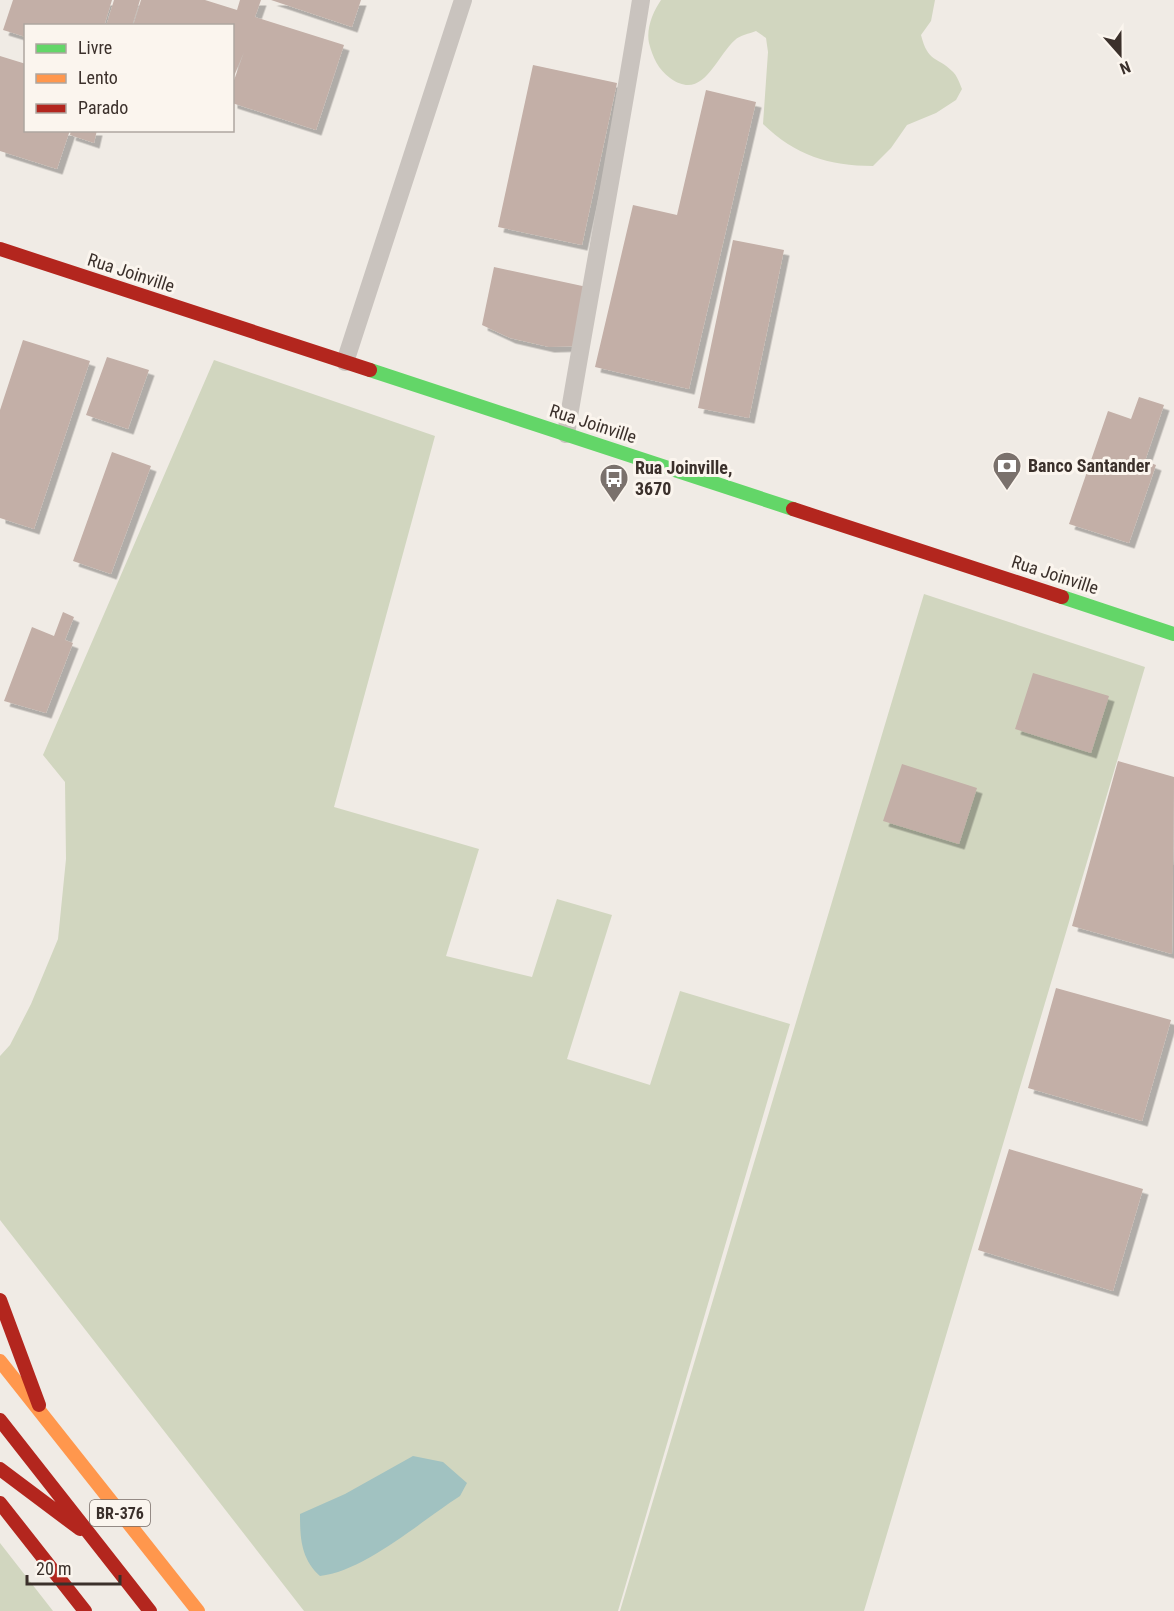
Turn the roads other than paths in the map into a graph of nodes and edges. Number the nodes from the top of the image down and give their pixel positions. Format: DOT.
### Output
graph roads {
  1 [pos="462,0"];
  2 [pos="641,0"];
  3 [pos="0,249"];
  4 [pos="345,362"];
  5 [pos="566,434"];
  6 [pos="1174,634"];
  7 [pos="0,1300"];
  8 [pos="0,1360"];
  9 [pos="43,1416"];
  10 [pos="0,1419"];
  11 [pos="0,1469"];
  12 [pos="0,1503"];
  13 [pos="95,1540"];
  14 [pos="85,1611"];
  15 [pos="150,1611"];
  16 [pos="198,1611"];
  1 -- 4 [label="lane"];
  2 -- 5 [label="lane"];
  3 -- 4 [label="main road, Rua Joinville"];
  4 -- 5 [label="main road, Rua Joinville"];
  5 -- 6 [label="main road, Rua Joinville"];
  7 -- 9 [label="main road, BR-376"];
  8 -- 9 [label="main road, BR-376"];
  9 -- 16 [label="main road, BR-376"];
  10 -- 13 [label="main road, BR-376"];
  11 -- 13 [label="main road, BR-376"];
  12 -- 14 [label="main road"];
  13 -- 15 [label="main road, BR-376"];
}
